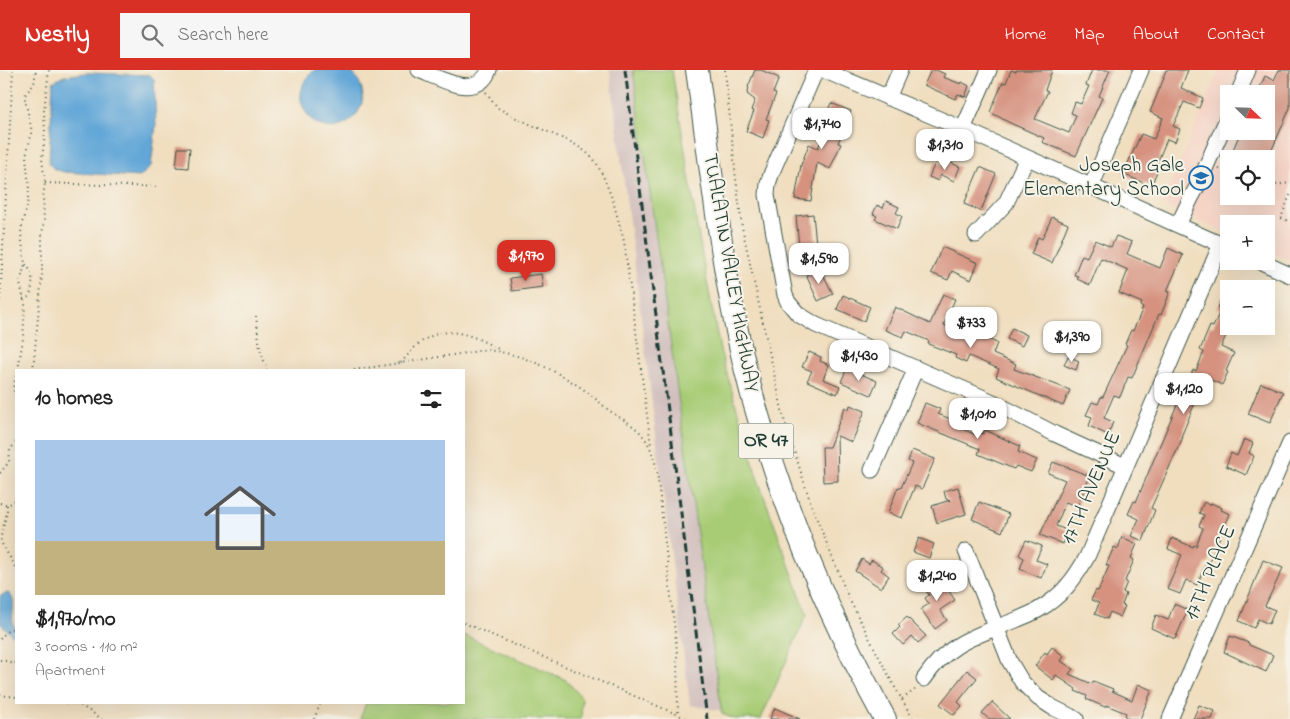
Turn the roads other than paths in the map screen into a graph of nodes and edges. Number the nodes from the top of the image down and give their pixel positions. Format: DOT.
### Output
graph roads {
  1 [pos="419,70"];
  2 [pos="697,70"];
  3 [pos="816,70"];
  4 [pos="823,70"];
  5 [pos="900,70"];
  6 [pos="989,70"];
  7 [pos="1141,70"];
  8 [pos="1248,70"];
  9 [pos="485,76"];
  10 [pos="1242,85"];
  11 [pos="888,98"];
  12 [pos="963,129"];
  13 [pos="1220,135"];
  14 [pos="1027,158"];
  15 [pos="1091,187"];
  16 [pos="1178,225"];
  17 [pos="976,235"];
  18 [pos="1220,244"];
  19 [pos="1220,257"];
  20 [pos="1275,268"];
  21 [pos="1290,275"];
  22 [pos="916,368"];
  23 [pos="1290,443"];
  24 [pos="1125,466"];
  25 [pos="872,470"];
  26 [pos="966,551"];
  27 [pos="996,628"];
  28 [pos="924,679"];
  29 [pos="885,719"];
  30 [pos="1076,719"];
  31 [pos="1170,719"];
  1 -- 9 [label="street"];
  2 -- 29 [label="highway, TUALATIN VALLEY HIGHWAY / OR 47"];
  3 -- 22 [label="street"];
  4 -- 11 [label="street"];
  5 -- 11 [label="street"];
  6 -- 12 [label="street"];
  7 -- 15 [label="street"];
  8 -- 10 [label="street"];
  11 -- 12 [label="street"];
  12 -- 14 [label="street"];
  13 -- 16 [label="street"];
  14 -- 15 [label="street"];
  14 -- 17 [label="street"];
  15 -- 16 [label="street"];
  16 -- 18 [label="street"];
  19 -- 24 [label="street, 17TH AVENUE"];
  20 -- 21 [label="street"];
  22 -- 24 [label="street"];
  22 -- 25 [label="street"];
  23 -- 31 [label="street, 17TH PLACE"];
  24 -- 27 [label="street, 17TH AVENUE"];
  26 -- 27 [label="street"];
  27 -- 28 [label="street, 17TH AVENUE"];
  27 -- 30 [label="street"];
}
